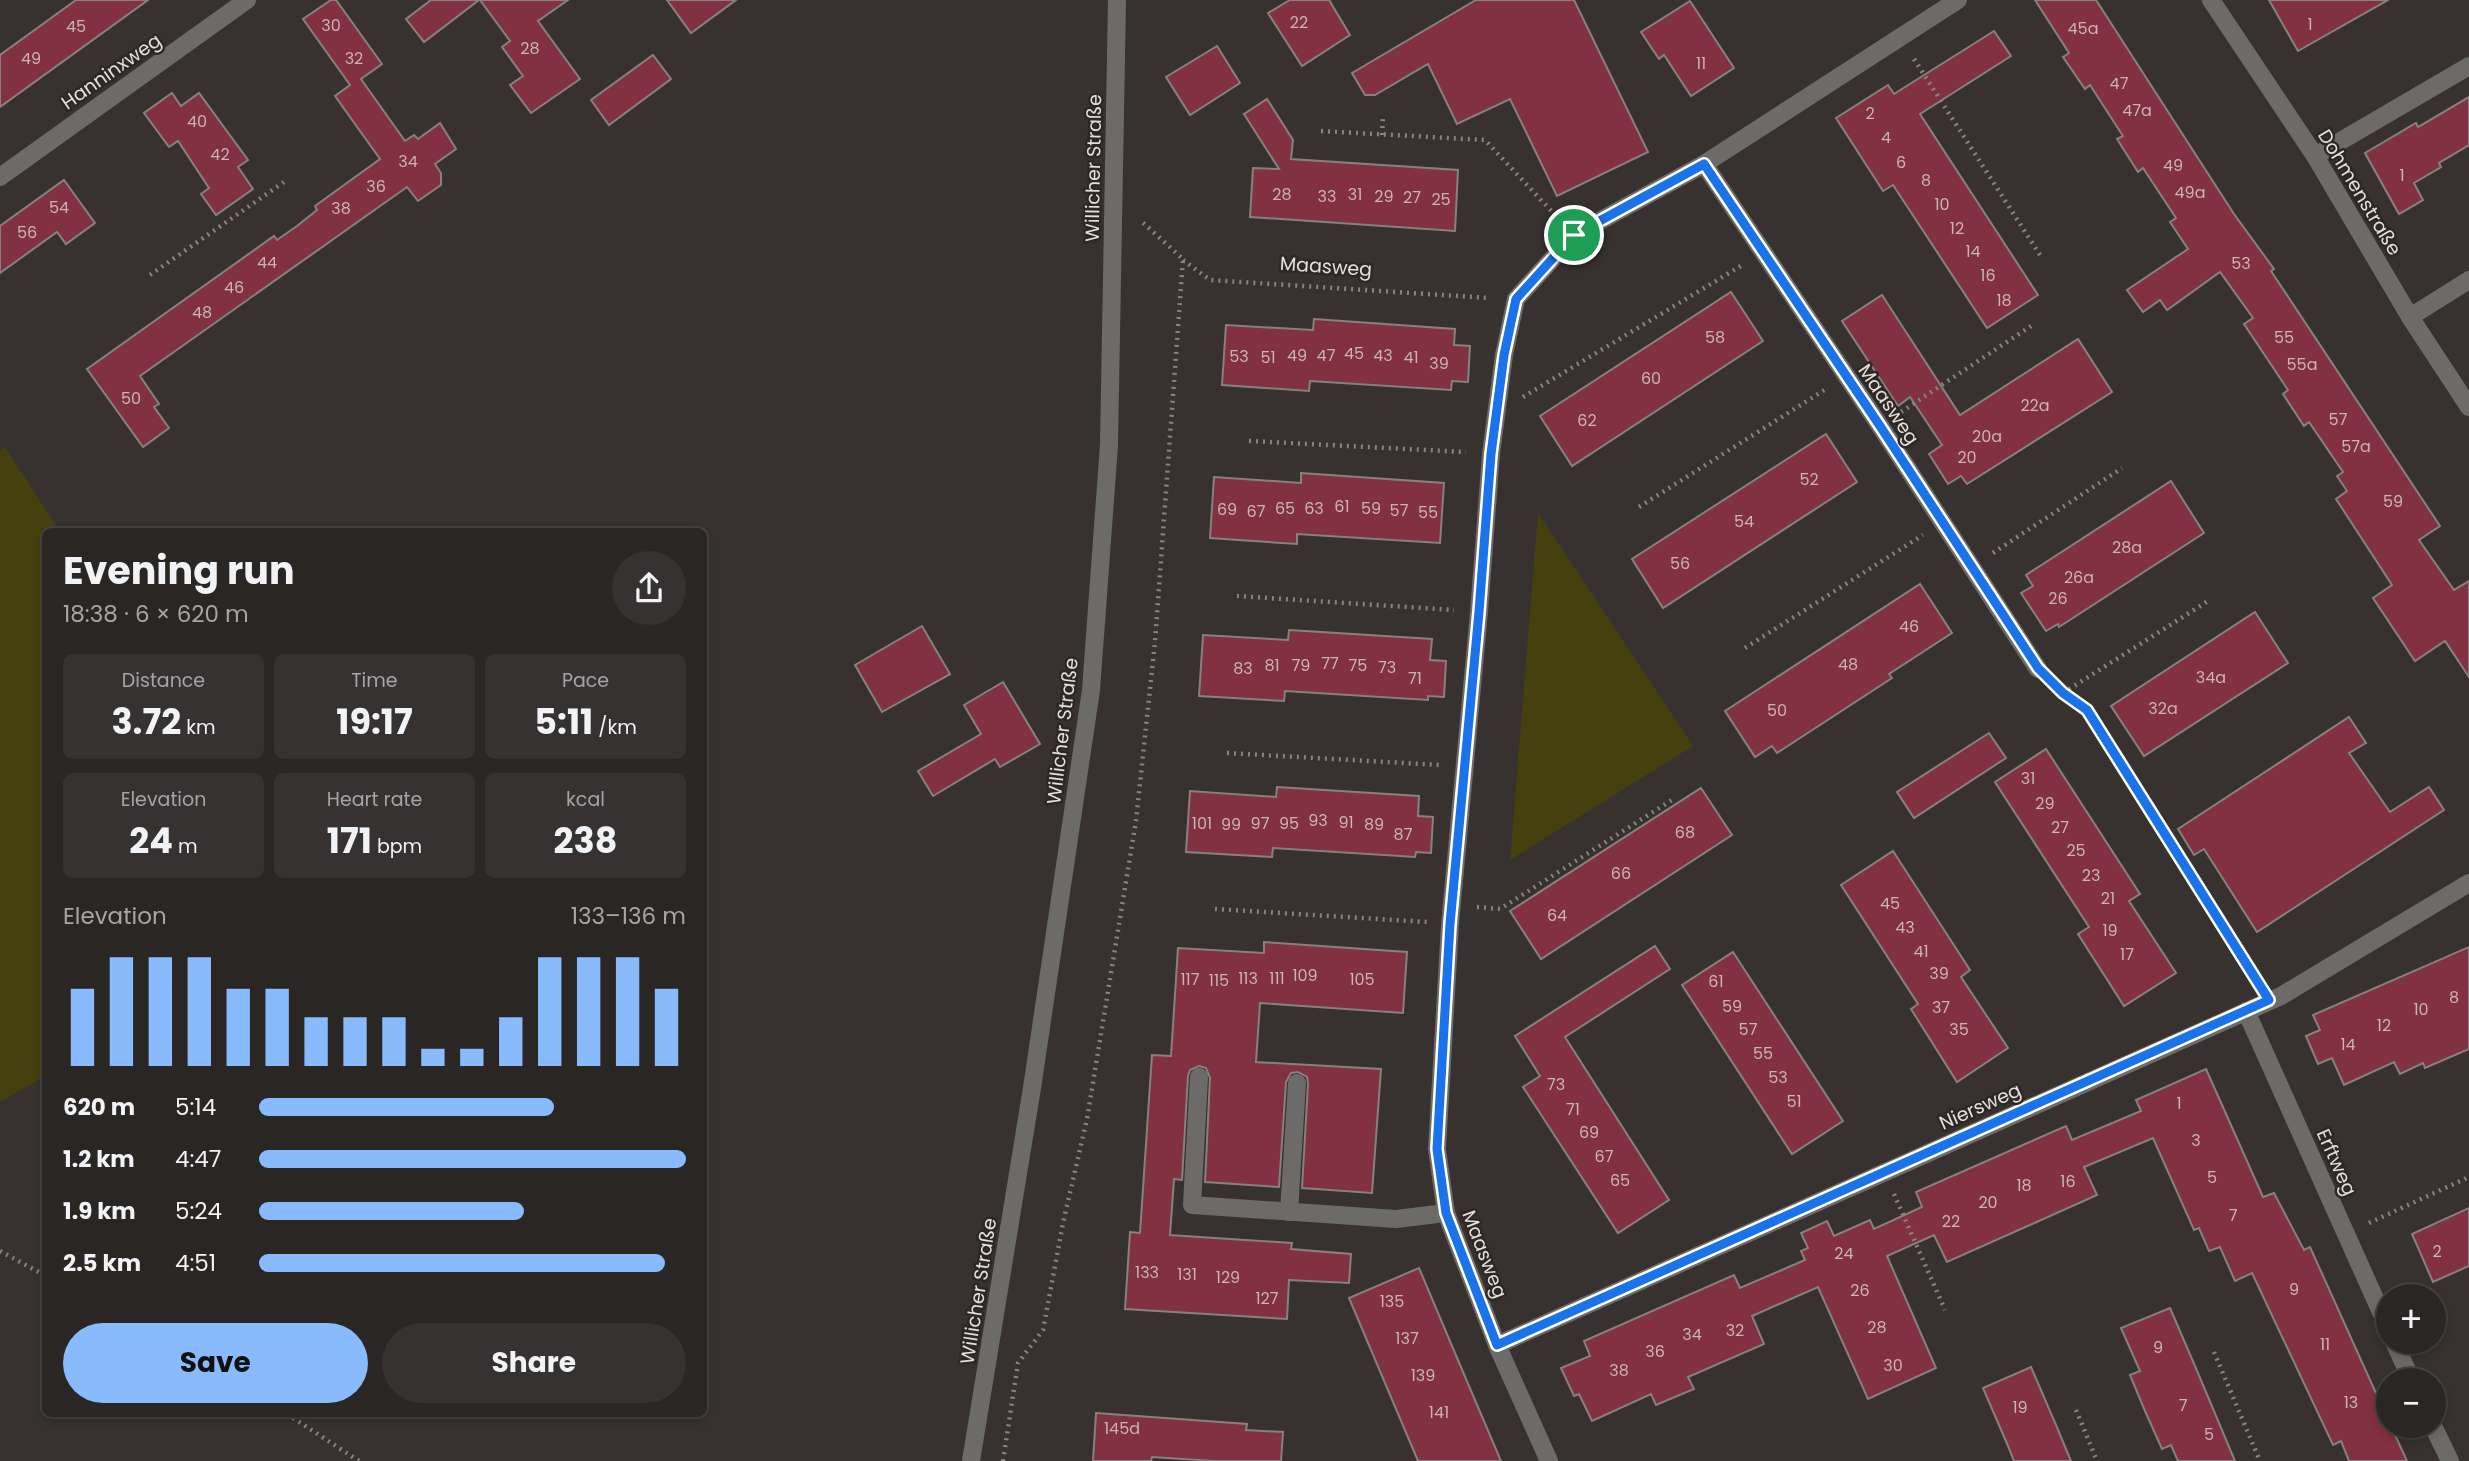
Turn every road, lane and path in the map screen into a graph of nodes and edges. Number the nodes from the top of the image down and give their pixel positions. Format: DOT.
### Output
graph roads {
  1 [pos="247,0"];
  2 [pos="1117,0"];
  3 [pos="1958,0"];
  4 [pos="2211,0"];
  5 [pos="1900,37"];
  6 [pos="2469,66"];
  7 [pos="1383,116"];
  8 [pos="1321,131"];
  9 [pos="1382,135"];
  10 [pos="2315,156"];
  11 [pos="1704,164"];
  12 [pos="0,177"];
  13 [pos="284,182"];
  14 [pos="1114,193"];
  15 [pos="1574,235"];
  16 [pos="1762,253"];
  17 [pos="2040,255"];
  18 [pos="1183,259"];
  19 [pos="150,275"];
  20 [pos="2469,280"];
  21 [pos="1516,299"];
  22 [pos="2410,317"];
  23 [pos="2031,326"];
  24 [pos="1845,377"];
  25 [pos="2469,407"];
  26 [pos="1496,414"];
  27 [pos="1880,426"];
  28 [pos="1249,441"];
  29 [pos="1491,454"];
  30 [pos="2122,468"];
  31 [pos="1639,507"];
  32 [pos="1942,523"];
  33 [pos="1972,567"];
  34 [pos="1237,596"];
  35 [pos="2208,601"];
  36 [pos="1479,612"];
  37 [pos="1745,648"];
  38 [pos="2038,668"];
  39 [pos="2063,693"];
  40 [pos="1227,753"];
  41 [pos="1465,767"];
  42 [pos="1672,800"];
  43 [pos="2469,883"];
  44 [pos="1215,909"];
  45 [pos="1451,915"];
  46 [pos="2269,1000"];
  47 [pos="2246,1011"];
  48 [pos="1199,1077"];
  49 [pos="1297,1083"];
  50 [pos="1884,1171"];
  51 [pos="2469,1177"];
  52 [pos="1289,1212"];
  53 [pos="1446,1213"];
  54 [pos="2346,1234"];
  55 [pos="0,1251"];
  56 [pos="42,1274"];
  57 [pos="2376,1301"];
  58 [pos="1945,1310"];
  59 [pos="1497,1345"];
  60 [pos="2214,1352"];
  61 [pos="2076,1410"];
  62 [pos="292,1417"];
  63 [pos="2439,1438"];
  64 [pos="359,1461"];
  65 [pos="971,1461"];
  66 [pos="1003,1461"];
  67 [pos="1549,1461"];
  68 [pos="2097,1461"];
  69 [pos="2260,1461"];
  70 [pos="2450,1461"];
  1 -- 12 [label="street, Hanninxweg"];
  2 -- 14 [label="street, Willicher Straße"];
  3 -- 5 [label="street"];
  4 -- 10 [label="street, Dohmenstraße"];
  5 -- 11 [label="street"];
  5 -- 17 [label="path"];
  6 -- 10 [label="street"];
  7 -- 9 [label="path"];
  8 -- 9 [label="path"];
  9 -- 15 [label="path"];
  10 -- 22 [label="street, Dohmenstraße"];
  11 -- 15 [label="street"];
  11 -- 16 [label="street, Maasweg"];
  13 -- 19 [label="path"];
  14 -- 18 [label="path, Maasweg"];
  14 -- 65 [label="street, Willicher Straße"];
  15 -- 21 [label="street"];
  16 -- 24 [label="street, Maasweg"];
  16 -- 26 [label="path"];
  18 -- 21 [label="path, Maasweg"];
  18 -- 66 [label="path"];
  20 -- 22 [label="street"];
  21 -- 26 [label="street, Maasweg"];
  22 -- 25 [label="street, Dohmenstraße"];
  23 -- 27 [label="path"];
  24 -- 27 [label="street, Maasweg"];
  24 -- 31 [label="path"];
  26 -- 29 [label="street, Maasweg"];
  27 -- 32 [label="street, Maasweg"];
  28 -- 29 [label="path"];
  29 -- 36 [label="street, Maasweg"];
  30 -- 33 [label="path"];
  32 -- 33 [label="street, Maasweg"];
  32 -- 37 [label="path"];
  33 -- 38 [label="street, Maasweg"];
  34 -- 36 [label="path"];
  35 -- 39 [label="path"];
  36 -- 41 [label="street, Maasweg"];
  38 -- 39 [label="path"];
  39 -- 46 [label="path"];
  40 -- 41 [label="path"];
  41 -- 45 [label="street, Maasweg"];
  42 -- 45 [label="path"];
  43 -- 46 [label="street, Niersweg"];
  44 -- 45 [label="path"];
  45 -- 53 [label="street, Maasweg"];
  46 -- 47 [label="street, Niersweg"];
  47 -- 50 [label="street, Niersweg"];
  47 -- 54 [label="street, Erftweg"];
  48 -- 52 [label="street"];
  49 -- 52 [label="street"];
  50 -- 58 [label="path"];
  50 -- 59 [label="street, Niersweg"];
  51 -- 54 [label="path"];
  52 -- 53 [label="street"];
  53 -- 59 [label="street, Maasweg"];
  54 -- 57 [label="street, Erftweg"];
  55 -- 56 [label="path"];
  59 -- 67 [label="street, Maasweg"];
  60 -- 69 [label="path"];
  61 -- 68 [label="path"];
  62 -- 64 [label="path"];
  63 -- 70 [label="street"];
}
